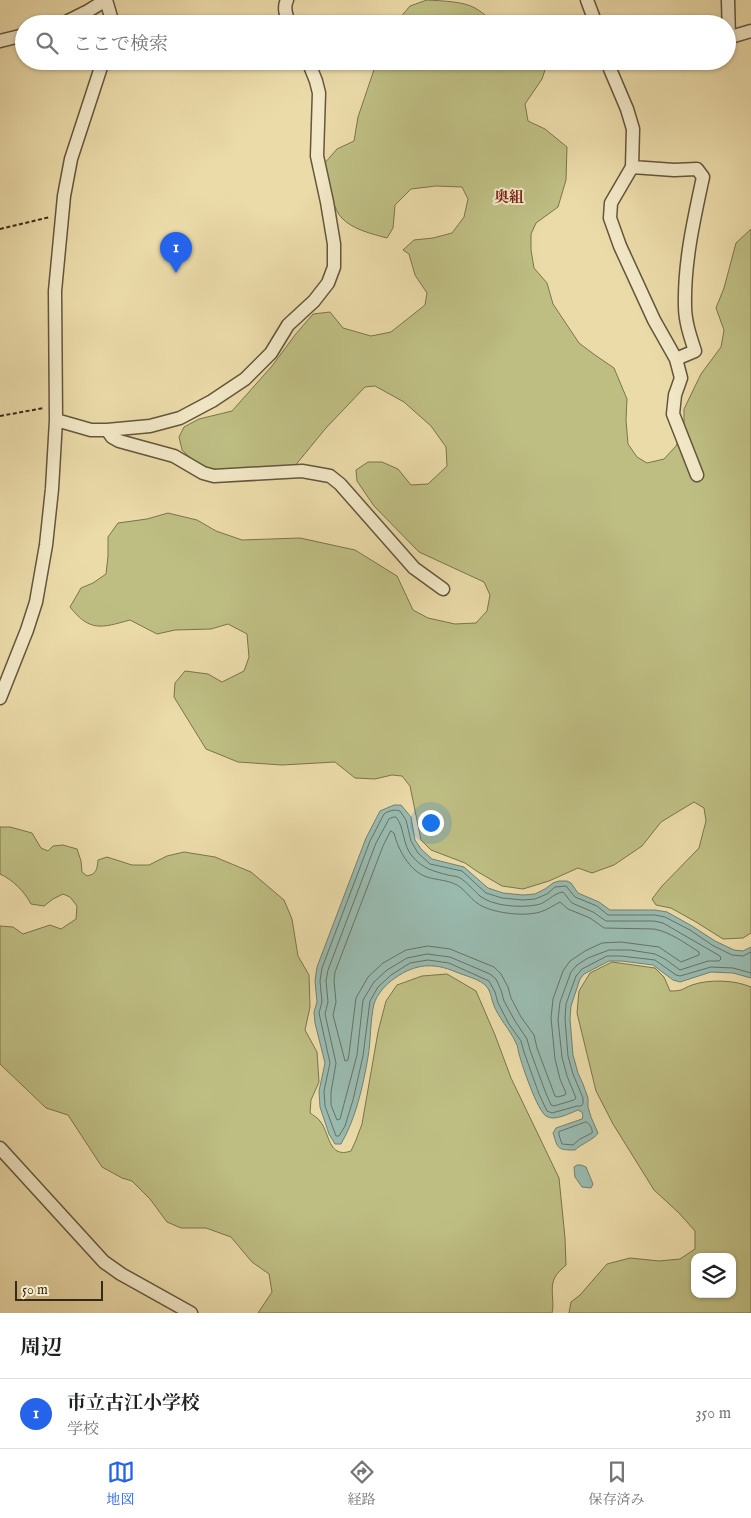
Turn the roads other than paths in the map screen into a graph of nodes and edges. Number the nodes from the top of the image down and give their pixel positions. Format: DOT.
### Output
graph roads {
  1 [pos="106,0"];
  2 [pos="287,0"];
  3 [pos="587,0"];
  4 [pos="728,0"];
  5 [pos="82,15"];
  6 [pos="110,15"];
  7 [pos="285,15"];
  8 [pos="593,15"];
  9 [pos="728,15"];
  10 [pos="751,31"];
  11 [pos="736,36"];
  12 [pos="15,37"];
  13 [pos="0,41"];
  14 [pos="100,70"];
  15 [pos="312,70"];
  16 [pos="610,70"];
  17 [pos="632,167"];
  18 [pos="676,358"];
  19 [pos="56,420"];
  20 [pos="107,430"];
  21 [pos="697,475"];
  22 [pos="443,589"];
  23 [pos="0,698"];
  24 [pos="0,1148"];
  25 [pos="191,1313"];
  1 -- 5 [label="street"];
  1 -- 6 [label="street"];
  2 -- 7 [label="street"];
  3 -- 8 [label="street"];
  4 -- 9 [label="street"];
  10 -- 11 [label="street"];
  12 -- 13 [label="street"];
  14 -- 19 [label="street"];
  15 -- 20 [label="street"];
  16 -- 17 [label="street"];
  17 -- 18 [label="street"];
  17 -- 18 [label="street"];
  18 -- 21 [label="street"];
  19 -- 20 [label="street"];
  19 -- 23 [label="street"];
  20 -- 22 [label="street"];
  24 -- 25 [label="street"];
}
